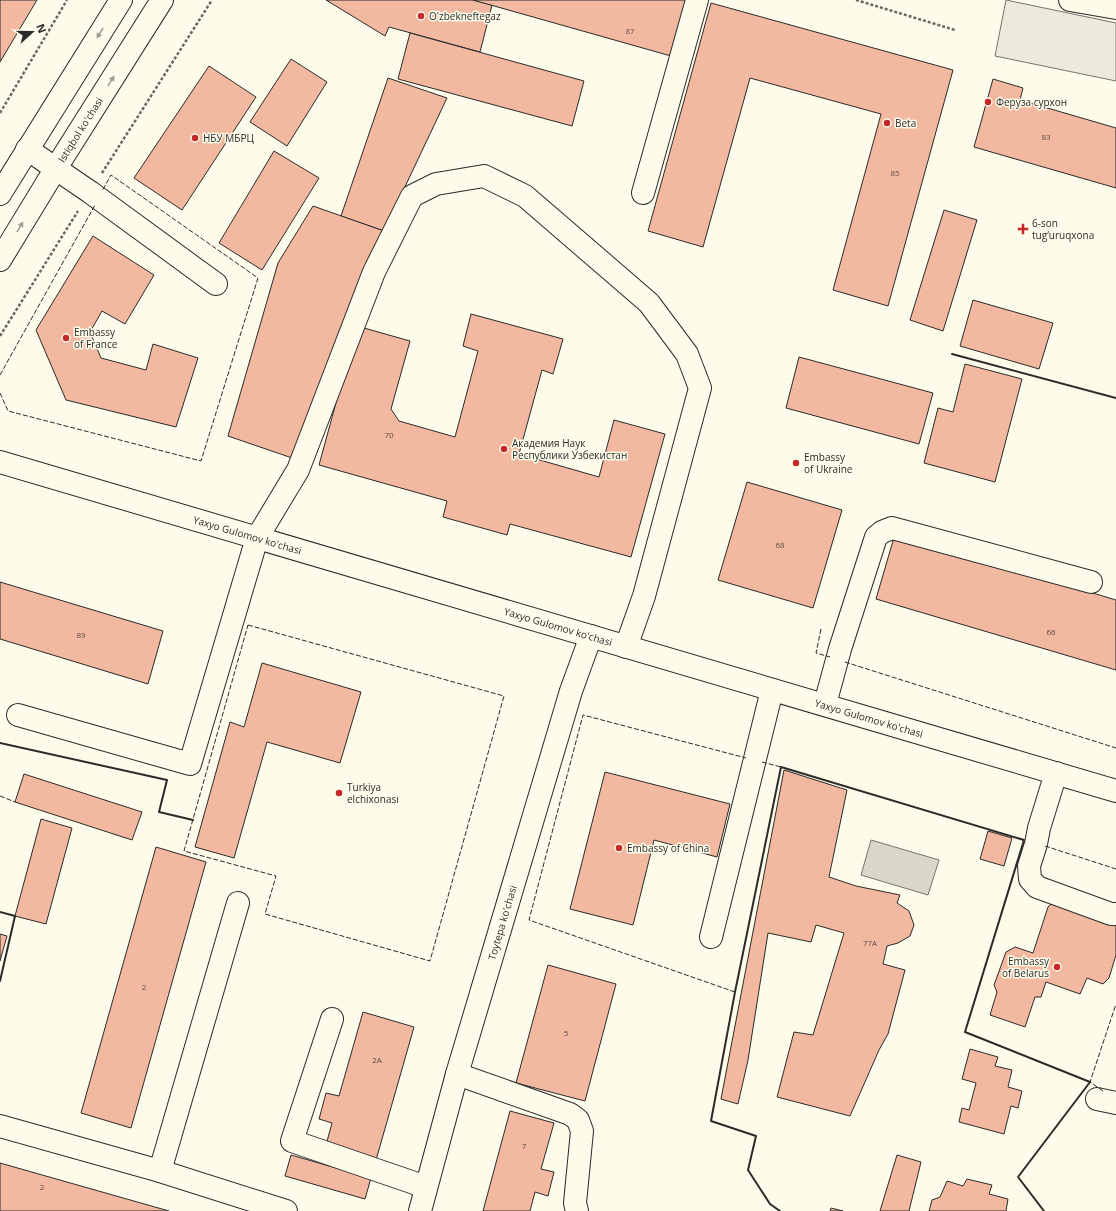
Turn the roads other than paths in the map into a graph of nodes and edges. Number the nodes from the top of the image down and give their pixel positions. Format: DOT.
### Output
graph roads {
  1 [pos="121,0"];
  2 [pos="162,0"];
  3 [pos="696,0"];
  4 [pos="1070,0"];
  5 [pos="1116,8"];
  6 [pos="27,149"];
  7 [pos="56,168"];
  8 [pos="643,193"];
  9 [pos="0,194"];
  10 [pos="0,260"];
  11 [pos="216,284"];
  12 [pos="0,462"];
  13 [pos="257,538"];
  14 [pos="1091,582"];
  15 [pos="591,636"];
  16 [pos="626,647"];
  17 [pos="772,690"];
  18 [pos="824,704"];
  19 [pos="18,715"];
  20 [pos="1056,774"];
  21 [pos="1116,791"];
  22 [pos="238,903"];
  23 [pos="1116,914"];
  24 [pos="712,937"];
  25 [pos="332,1019"];
  26 [pos="457,1074"];
  27 [pos="0,1126"];
  28 [pos="160,1171"];
  29 [pos="426,1187"];
  30 [pos="286,1211"];
  31 [pos="420,1211"];
  32 [pos="577,1211"];
  1 -- 6 [label="street, one-way"];
  7 -- 2 [label="street, Istiqbol ko'chasi, one-way"];
  3 -- 8 [label="street"];
  4 -- 5 [label="street"];
  6 -- 7 [label="street"];
  6 -- 9 [label="street"];
  10 -- 7 [label="street, Istiqbol ko'chasi, one-way"];
  7 -- 11 [label="street"];
  12 -- 13 [label="street, Yaxyo Gulomov ko'chasi"];
  13 -- 15 [label="street, Yaxyo Gulomov ko'chasi"];
  13 -- 16 [label="street"];
  13 -- 19 [label="street"];
  14 -- 18 [label="street"];
  15 -- 16 [label="street, Yaxyo Gulomov ko'chasi"];
  15 -- 26 [label="street, Toytepa ko'chasi"];
  16 -- 17 [label="street, Yaxyo Gulomov ko'chasi"];
  17 -- 18 [label="street, Yaxyo Gulomov ko'chasi"];
  17 -- 24 [label="street"];
  18 -- 20 [label="street, Yaxyo Gulomov ko'chasi"];
  20 -- 21 [label="street, Yaxyo Gulomov ko'chasi"];
  20 -- 23 [label="street"];
  22 -- 28 [label="street"];
  25 -- 29 [label="street"];
  26 -- 29 [label="street, Toytepa ko'chasi"];
  26 -- 32 [label="street"];
  27 -- 28 [label="street"];
  28 -- 30 [label="street"];
  29 -- 31 [label="street, Toytepa ko'chasi"];
}
